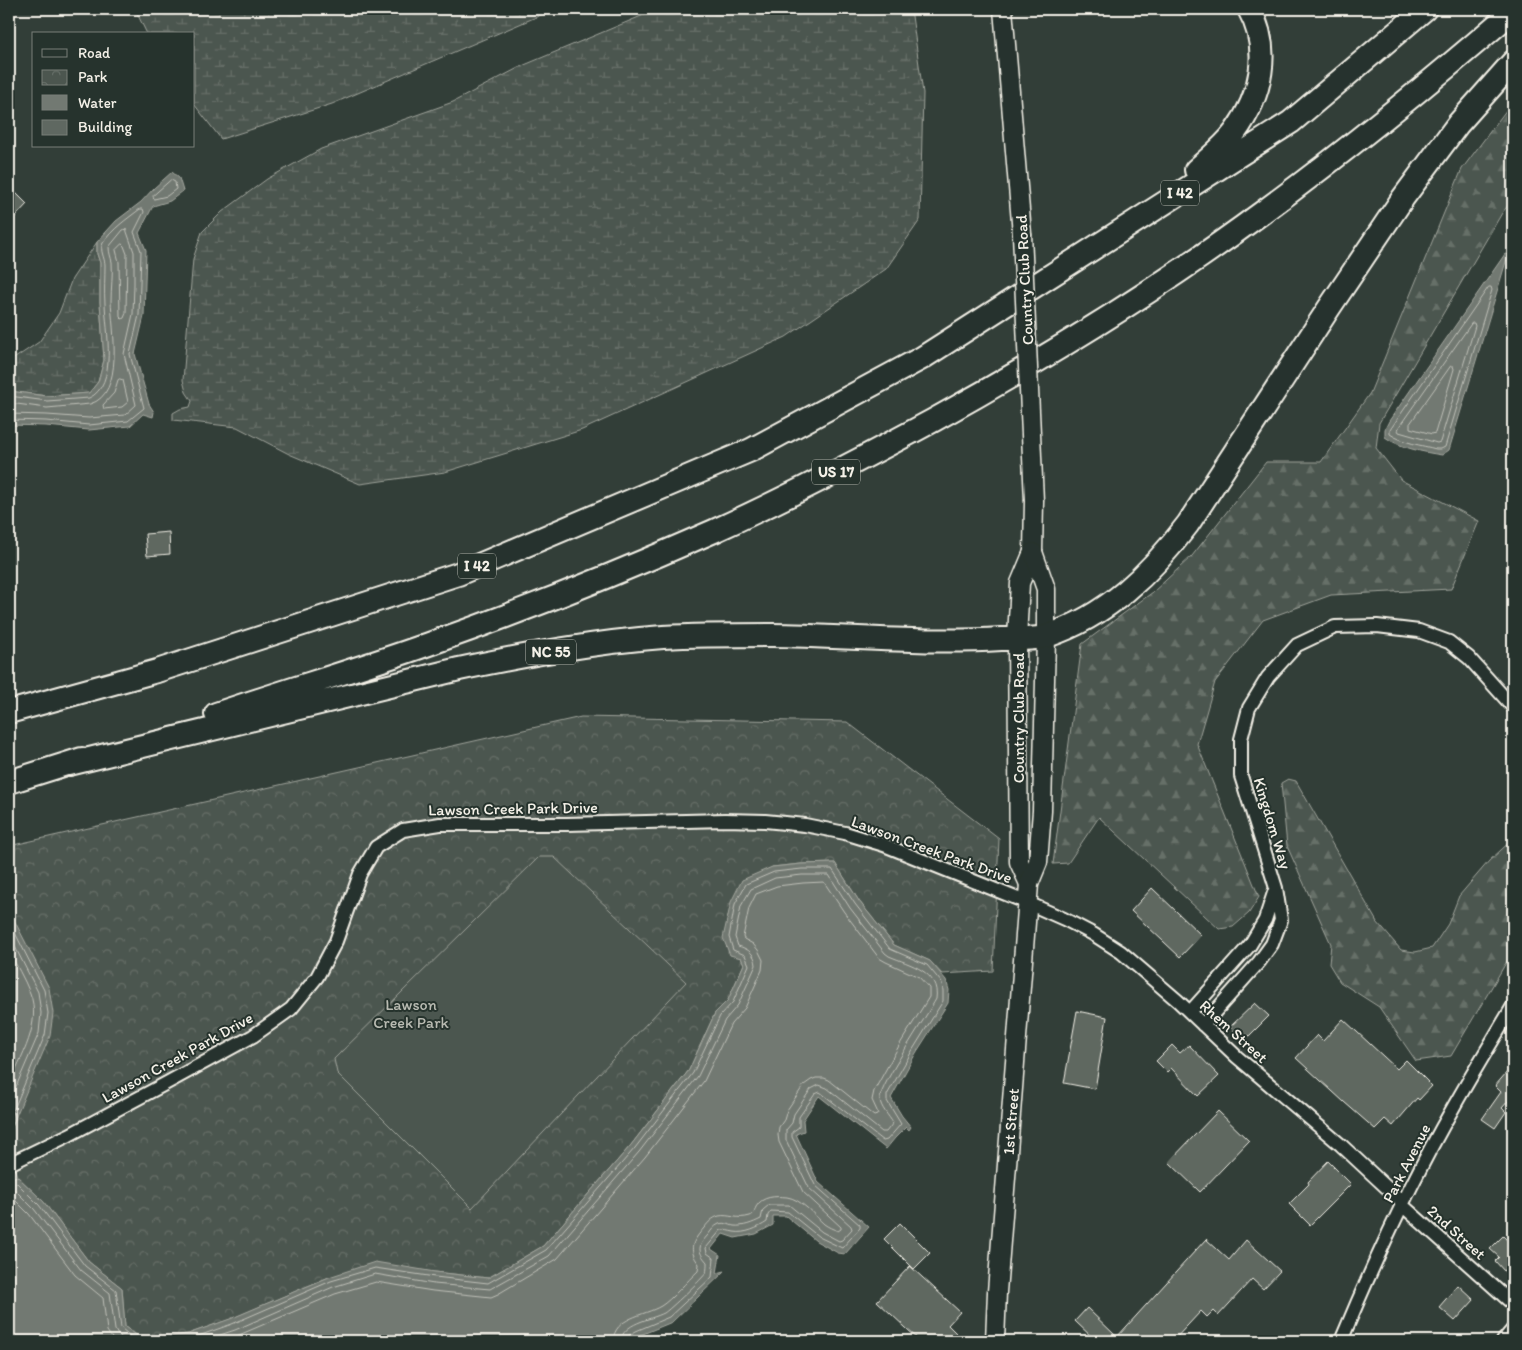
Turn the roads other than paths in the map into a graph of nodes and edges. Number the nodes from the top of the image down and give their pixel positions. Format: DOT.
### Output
graph roads {
  1 [pos="1003,9"];
  2 [pos="1249,9"];
  3 [pos="1426,9"];
  4 [pos="1513,11"];
  5 [pos="1513,62"];
  6 [pos="922,358"];
  7 [pos="1033,552"];
  8 [pos="1046,637"];
  9 [pos="1017,638"];
  10 [pos="1513,707"];
  11 [pos="9,712"];
  12 [pos="69,764"];
  13 [pos="14,780"];
  14 [pos="1029,884"];
  15 [pos="1276,888"];
  16 [pos="1028,903"];
  17 [pos="1513,1006"];
  18 [pos="1190,1012"];
  19 [pos="1203,1025"];
  20 [pos="9,1164"];
  21 [pos="1402,1205"];
  22 [pos="1513,1304"];
  23 [pos="1513,1329"];
  24 [pos="995,1341"];
  25 [pos="1341,1341"];
  26 [pos="1503,1341"];
  1 -- 7 [label="main road, Country Club Road, bridge"];
  2 -- 6 [label="highway"];
  3 -- 6 [label="highway, I 42"];
  4 -- 12 [label="highway, US 17"];
  5 -- 8 [label="highway"];
  6 -- 11 [label="highway, I 42"];
  7 -- 8 [label="main road, Country Club Road"];
  7 -- 9 [label="main road, Country Club Road"];
  8 -- 9 [label="highway, NC 55"];
  8 -- 14 [label="main road, Country Club Road"];
  9 -- 12 [label="highway, NC 55"];
  9 -- 14 [label="main road, Country Club Road"];
  10 -- 15 [label="street, Kingdom Way"];
  12 -- 13 [label="highway, US 17"];
  14 -- 16 [label="main road, Country Club Road"];
  15 -- 18 [label="street, Kingdom Way"];
  15 -- 19 [label="street, Kingdom Way"];
  16 -- 18 [label="street, Rhem Street"];
  16 -- 20 [label="street, Lawson Creek Park Drive"];
  16 -- 24 [label="main road, 1st Street"];
  17 -- 21 [label="street, Park Avenue"];
  18 -- 19 [label="street, Rhem Street"];
  19 -- 21 [label="street, Rhem Street"];
  21 -- 22 [label="street, 2nd Street"];
  21 -- 25 [label="street, Park Avenue"];
  23 -- 26 [label="street"];
}
